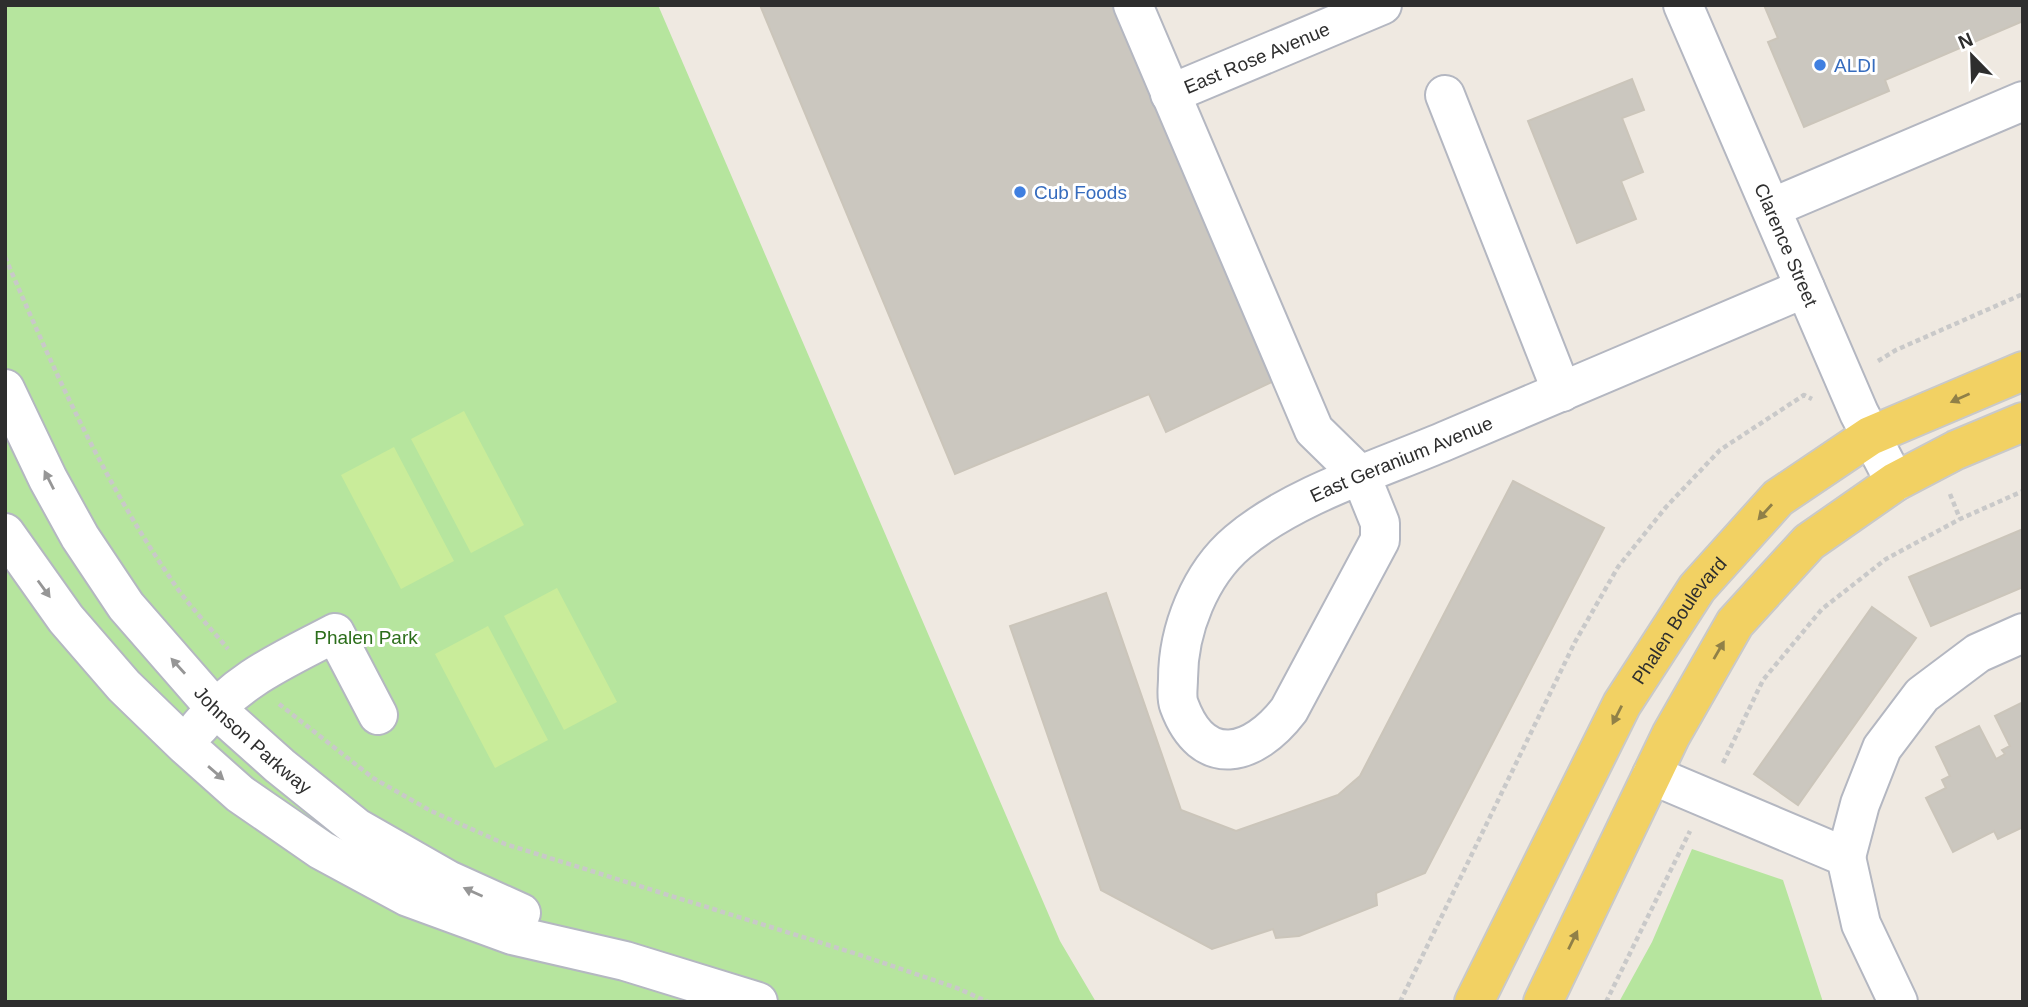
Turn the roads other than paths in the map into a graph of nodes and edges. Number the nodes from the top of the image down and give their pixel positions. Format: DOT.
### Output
graph roads {
  1 [pos="1133,5"];
  2 [pos="1382,5"];
  3 [pos="1683,5"];
  4 [pos="1170,94"];
  5 [pos="1445,95"];
  6 [pos="2023,102"];
  7 [pos="1771,208"];
  8 [pos="1805,288"];
  9 [pos="2023,371"];
  10 [pos="5,389"];
  11 [pos="1562,392"];
  12 [pos="2023,422"];
  13 [pos="1870,436"];
  14 [pos="1361,477"];
  15 [pos="1895,482"];
  16 [pos="5,533"];
  17 [pos="2023,633"];
  18 [pos="215,708"];
  19 [pos="378,715"];
  20 [pos="185,745"];
  21 [pos="1652,775"];
  22 [pos="1846,856"];
  23 [pos="625,961"];
  24 [pos="758,1002"];
  25 [pos="1474,1002"];
  26 [pos="1543,1002"];
  27 [pos="1898,1002"];
  1 -- 4 [label="street"];
  2 -- 4 [label="street, East Rose Avenue"];
  3 -- 7 [label="street, Clarence Street"];
  4 -- 14 [label="street"];
  5 -- 11 [label="street"];
  6 -- 7 [label="street"];
  7 -- 8 [label="street, Clarence Street"];
  8 -- 11 [label="street, East Geranium Avenue"];
  8 -- 13 [label="street, Clarence Street"];
  9 -- 13 [label="main road, Phalen Boulevard, one-way"];
  18 -- 10 [label="street, Johnson Parkway, one-way"];
  11 -- 14 [label="street, East Geranium Avenue"];
  12 -- 15 [label="main road"];
  13 -- 15 [label="street, Clarence Street"];
  13 -- 25 [label="main road, Phalen Boulevard, one-way"];
  14 -- 14 [label="street, East Geranium Avenue"];
  21 -- 15 [label="main road, one-way"];
  16 -- 20 [label="street, Johnson Parkway, one-way"];
  17 -- 22 [label="street"];
  18 -- 19 [label="street"];
  18 -- 20 [label="street"];
  23 -- 18 [label="street, Johnson Parkway, one-way"];
  20 -- 23 [label="street, Johnson Parkway, one-way"];
  21 -- 22 [label="street"];
  26 -- 21 [label="main road, one-way"];
  22 -- 27 [label="street"];
  23 -- 24 [label="street, Johnson Parkway"];
}
